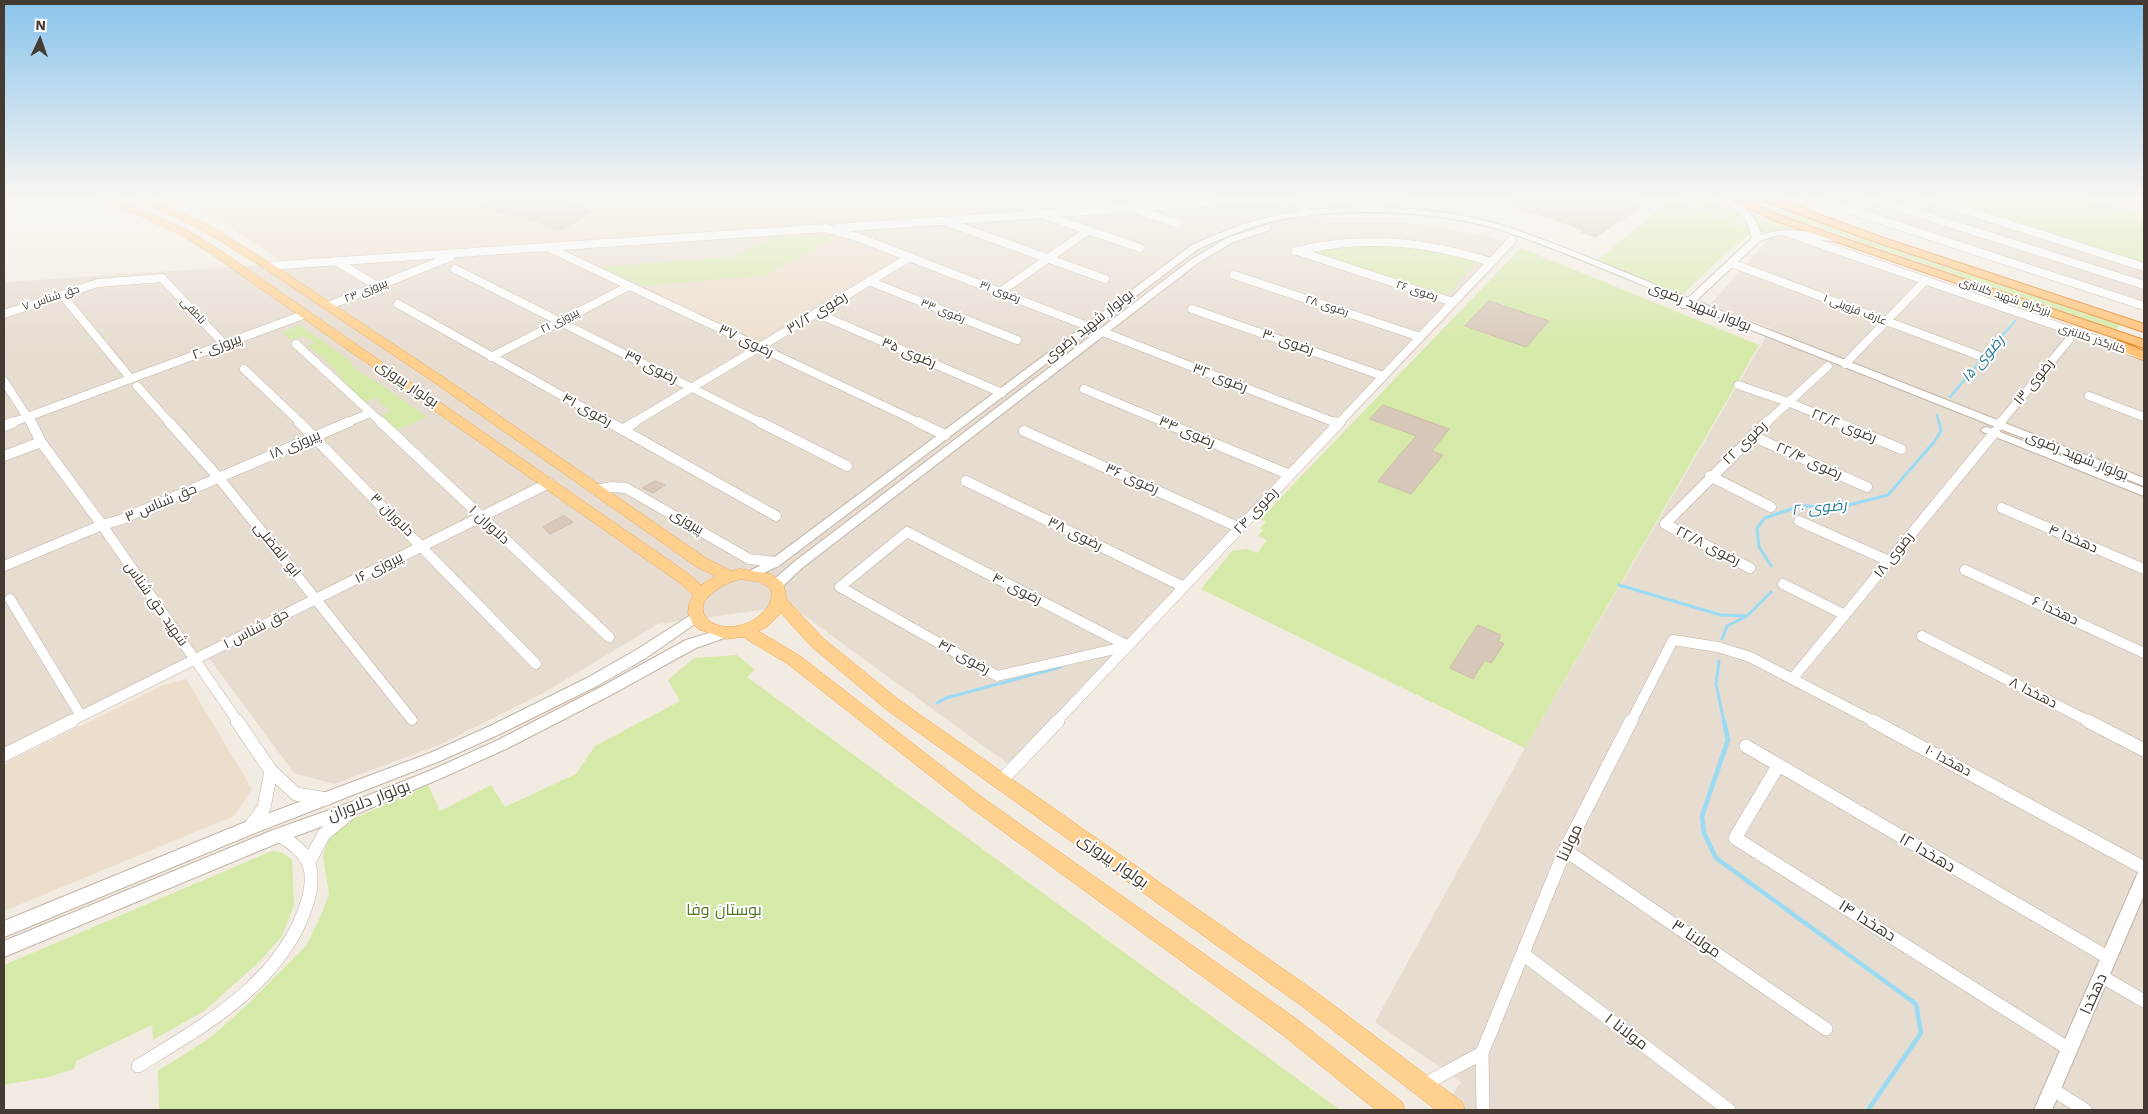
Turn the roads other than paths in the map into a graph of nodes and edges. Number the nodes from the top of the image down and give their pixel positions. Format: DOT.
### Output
graph roads {
  1 [pos="207,247"];
  2 [pos="237,247"];
  3 [pos="546,247"];
  4 [pos="884,247"];
  5 [pos="1018,247"];
  6 [pos="1064,247"];
  7 [pos="1137,247"];
  8 [pos="1197,247"];
  9 [pos="1218,247"];
  10 [pos="1311,247"];
  11 [pos="1435,247"];
  12 [pos="1505,247"];
  13 [pos="1531,247"];
  14 [pos="1551,247"];
  15 [pos="1749,247"];
  16 [pos="1828,247"];
  17 [pos="1859,247"];
  18 [pos="1901,247"];
  19 [pos="1966,247"];
  20 [pos="2023,247"];
  21 [pos="2081,247"];
  22 [pos="1140,248"];
  23 [pos="460,253"];
  24 [pos="910,257"];
  25 [pos="1048,258"];
  26 [pos="336,261"];
  27 [pos="1491,262"];
  28 [pos="1731,264"];
  29 [pos="268,266"];
  30 [pos="2144,267"];
  31 [pos="455,269"];
  32 [pos="1234,275"];
  33 [pos="162,278"];
  34 [pos="1105,279"];
  35 [pos="1924,281"];
  36 [pos="869,282"];
  37 [pos="2144,285"];
  38 [pos="377,286"];
  39 [pos="629,286"];
  40 [pos="1000,292"];
  41 [pos="1992,292"];
  42 [pos="62,295"];
  43 [pos="1453,302"];
  44 [pos="398,304"];
  45 [pos="1686,305"];
  46 [pos="328,306"];
  47 [pos="2144,306"];
  48 [pos="1192,309"];
  49 [pos="4,314"];
  50 [pos="816,314"];
  51 [pos="303,315"];
  52 [pos="1884,321"];
  53 [pos="560,322"];
  54 [pos="2140,326"];
  55 [pos="1090,327"];
  56 [pos="1102,332"];
  57 [pos="1420,337"];
  58 [pos="1017,340"];
  59 [pos="2069,340"];
  60 [pos="224,344"];
  61 [pos="296,344"];
  62 [pos="2144,344"];
  63 [pos="759,347"];
  64 [pos="1980,356"];
  65 [pos="2144,356"];
  66 [pos="491,357"];
  67 [pos="1845,364"];
  68 [pos="1828,366"];
  69 [pos="244,369"];
  70 [pos="1383,376"];
  71 [pos="4,381"];
  72 [pos="134,382"];
  73 [pos="1738,385"];
  74 [pos="692,388"];
  75 [pos="1084,389"];
  76 [pos="1002,393"];
  77 [pos="2089,396"];
  78 [pos="1788,402"];
  79 [pos="370,413"];
  80 [pos="28,417"];
  81 [pos="2144,417"];
  82 [pos="1338,424"];
  83 [pos="4,426"];
  84 [pos="1997,429"];
  85 [pos="622,430"];
  86 [pos="1024,431"];
  87 [pos="945,435"];
  88 [pos="1752,436"];
  89 [pos="315,437"];
  90 [pos="41,442"];
  91 [pos="1901,449"];
  92 [pos="4,456"];
  93 [pos="847,466"];
  94 [pos="1290,475"];
  95 [pos="1710,476"];
  96 [pos="219,478"];
  97 [pos="966,481"];
  98 [pos="549,482"];
  99 [pos="2144,482"];
  100 [pos="1867,487"];
  101 [pos="596,490"];
  102 [pos="2144,492"];
  103 [pos="1771,507"];
  104 [pos="2002,508"];
  105 [pos="776,516"];
  106 [pos="480,517"];
  107 [pos="1799,521"];
  108 [pos="1666,524"];
  109 [pos="102,526"];
  110 [pos="1240,528"];
  111 [pos="906,532"];
  112 [pos="423,546"];
  113 [pos="1889,561"];
  114 [pos="776,562"];
  115 [pos="4,566"];
  116 [pos="1750,568"];
  117 [pos="2144,569"];
  118 [pos="1965,570"];
  119 [pos="754,574"];
  120 [pos="729,576"];
  121 [pos="1783,584"];
  122 [pos="1184,587"];
  123 [pos="701,594"];
  124 [pos="778,594"];
  125 [pos="10,599"];
  126 [pos="316,599"];
  127 [pos="1846,614"];
  128 [pos="697,616"];
  129 [pos="745,631"];
  130 [pos="725,633"];
  131 [pos="1922,636"];
  132 [pos="609,637"];
  133 [pos="1673,640"];
  134 [pos="1128,646"];
  135 [pos="2144,653"];
  136 [pos="195,659"];
  137 [pos="536,664"];
  138 [pos="1793,678"];
  139 [pos="81,716"];
  140 [pos="412,720"];
  141 [pos="1746,746"];
  142 [pos="2144,750"];
  143 [pos="4,755"];
  144 [pos="1778,766"];
  145 [pos="271,772"];
  146 [pos="1000,782"];
  147 [pos="329,799"];
  148 [pos="354,808"];
  149 [pos="249,828"];
  150 [pos="279,835"];
  151 [pos="1565,850"];
  152 [pos="310,860"];
  153 [pos="2144,868"];
  154 [pos="2144,877"];
  155 [pos="4,929"];
  156 [pos="4,949"];
  157 [pos="1523,954"];
  158 [pos="2109,958"];
  159 [pos="2101,976"];
  160 [pos="2144,1001"];
  161 [pos="1826,1028"];
  162 [pos="2069,1049"];
  163 [pos="1482,1053"];
  164 [pos="138,1066"];
  165 [pos="1421,1086"];
  166 [pos="2052,1089"];
  167 [pos="1394,1110"];
  168 [pos="1454,1110"];
  169 [pos="1483,1110"];
  170 [pos="1729,1110"];
  171 [pos="2043,1110"];
  172 [pos="2085,1110"];
  1 -- 51 [label="main road, بولوار پیروزی"];
  2 -- 29 [label="main road, بولوار پیروزی"];
  3 -- 23 [label="street, رضوی ۳۱"];
  3 -- 39 [label="street, رضوی ۳۷"];
  4 -- 24 [label="street, رضوی ۳۱"];
  5 -- 25 [label="street"];
  6 -- 25 [label="street"];
  7 -- 22 [label="street"];
  8 -- 55 [label="street, بولوار شهید رضوی"];
  9 -- 56 [label="street, بولوار شهید رضوی"];
  10 -- 43 [label="street, رضوی ۲۶"];
  11 -- 27 [label="street, رضوی ۲۶"];
  12 -- 27 [label="street, رضوی ۲۴"];
  13 -- 45 [label="street, بولوار شهید رضوی"];
  14 -- 45 [label="street, بولوار شهید رضوی"];
  15 -- 28 [label="street"];
  16 -- 35 [label="street, کنارگذر کلانتری"];
  17 -- 41 [label="highway, بزرگراه شهید کلانتری"];
  18 -- 54 [label="highway, بزرگراه شهید کلانتری"];
  19 -- 47 [label="street"];
  20 -- 37 [label="street"];
  21 -- 30 [label="street"];
  23 -- 26 [label="street, رضوی ۳۱"];
  23 -- 38 [label="street, پیروزی ۲۳"];
  24 -- 36 [label="street, رضوی ۳۱/۲"];
  24 -- 40 [label="street, رضوی ۳۱"];
  25 -- 34 [label="street"];
  25 -- 40 [label="street"];
  26 -- 29 [label="street, رضوی ۳۱"];
  26 -- 38 [label="street"];
  27 -- 43 [label="street, رضوی ۲۴"];
  28 -- 45 [label="street"];
  28 -- 52 [label="street, عارف قزوینی ۱"];
  29 -- 46 [label="main road, بولوار پیروزی"];
  31 -- 53 [label="street, رضوی ۳۹"];
  32 -- 57 [label="street, رضوی ۲۸"];
  33 -- 42 [label="street, حق شناس ۷"];
  33 -- 60 [label="street, ناطقی"];
  35 -- 52 [label="street"];
  35 -- 65 [label="street, کنارگذر کلانتری"];
  36 -- 50 [label="street, رضوی ۳۱/۲"];
  36 -- 58 [label="street, رضوی ۳۳"];
  38 -- 46 [label="street, پیروزی ۲۳"];
  39 -- 53 [label="street, پیروزی ۲۱"];
  39 -- 63 [label="street, رضوی ۳۷"];
  40 -- 55 [label="street, رضوی ۳۱"];
  41 -- 62 [label="highway, بزرگراه شهید کلانتری"];
  41 -- 65 [label="highway"];
  42 -- 49 [label="street, حق شناس ۷"];
  42 -- 72 [label="street, ابو الفضلی"];
  43 -- 57 [label="street, رضوی ۲۴"];
  44 -- 66 [label="street, رضوی ۴۱"];
  45 -- 67 [label="street, بولوار شهید رضوی"];
  45 -- 68 [label="street, بولوار شهید رضوی"];
  46 -- 51 [label="main road"];
  46 -- 101 [label="main road, بولوار پیروزی"];
  48 -- 70 [label="street, رضوی ۳۰"];
  50 -- 63 [label="street, رضوی ۳۱/۲"];
  50 -- 76 [label="street, رضوی ۳۵"];
  51 -- 60 [label="street, پیروزی ۲۰"];
  51 -- 98 [label="main road, بولوار پیروزی"];
  52 -- 64 [label="street, عارف قزوینی ۱"];
  52 -- 67 [label="street"];
  53 -- 66 [label="street, پیروزی ۲۱"];
  53 -- 74 [label="street, رضوی ۳۹"];
  55 -- 56 [label="street"];
  55 -- 76 [label="street, بولوار شهید رضوی"];
  56 -- 82 [label="street, رضوی ۳۲"];
  56 -- 124 [label="street, بولوار شهید رضوی"];
  57 -- 70 [label="street, رضوی ۲۴"];
  59 -- 84 [label="street, رضوی ۱۳"];
  60 -- 72 [label="street, پیروزی ۲۰"];
  61 -- 79 [label="street, دلاوران ۱"];
  63 -- 74 [label="street, رضوی ۳۱/۲"];
  63 -- 87 [label="street, رضوی ۳۷"];
  66 -- 85 [label="street, رضوی ۴۱"];
  67 -- 84 [label="street, بولوار شهید رضوی"];
  68 -- 78 [label="street, رضوی ۲۲"];
  68 -- 84 [label="street, بولوار شهید رضوی"];
  69 -- 89 [label="street, دلاوران ۳"];
  70 -- 82 [label="street, رضوی ۲۴"];
  71 -- 80 [label="street, شهید حق شناس"];
  72 -- 80 [label="street, پیروزی ۲۰"];
  72 -- 96 [label="street, ابو الفضلی"];
  73 -- 78 [label="street, رضوی ۲۲/۲"];
  74 -- 85 [label="street, رضوی ۳۱/۲"];
  74 -- 93 [label="street, رضوی ۳۹"];
  75 -- 94 [label="street, رضوی ۳۴"];
  76 -- 87 [label="street, بولوار شهید رضوی"];
  77 -- 81 [label="street"];
  78 -- 88 [label="street, رضوی ۲۲"];
  78 -- 91 [label="street, رضوی ۲۲/۲"];
  79 -- 89 [label="street, پیروزی ۱۸"];
  79 -- 106 [label="street, دلاوران ۱"];
  80 -- 83 [label="street, پیروزی ۲۰"];
  80 -- 90 [label="street, شهید حق شناس"];
  82 -- 94 [label="street, رضوی ۲۴"];
  84 -- 99 [label="street, بولوار شهید رضوی"];
  84 -- 102 [label="street, بولوار شهید رضوی"];
  84 -- 113 [label="street, رضوی ۱۸"];
  85 -- 105 [label="street, رضوی ۴۱"];
  86 -- 110 [label="street, رضوی ۳۶"];
  87 -- 114 [label="street, بولوار شهید رضوی"];
  88 -- 95 [label="street, رضوی ۲۲"];
  88 -- 100 [label="street, رضوی ۲۲/۴"];
  89 -- 96 [label="street, پیروزی ۱۸"];
  89 -- 112 [label="street, دلاوران ۳"];
  90 -- 92 [label="street"];
  90 -- 109 [label="street, شهید حق شناس"];
  94 -- 110 [label="street, رضوی ۲۴"];
  95 -- 103 [label="street"];
  95 -- 108 [label="street, رضوی ۲۲"];
  96 -- 109 [label="street, حق شناس ۳"];
  96 -- 126 [label="street, ابو الفضلی"];
  97 -- 122 [label="street, رضوی ۳۸"];
  98 -- 106 [label="street, پیروزی ۱۶"];
  98 -- 123 [label="main road, بولوار پیروزی"];
  101 -- 114 [label="street, پیروزی"];
  101 -- 120 [label="main road, بولوار پیروزی"];
  104 -- 117 [label="street, دهخدا ۴"];
  106 -- 112 [label="street, پیروزی ۱۶"];
  106 -- 132 [label="street, دلاوران ۱"];
  107 -- 113 [label="street"];
  108 -- 116 [label="street, رضوی ۲۲/۸"];
  109 -- 115 [label="street, حق شناس ۳"];
  109 -- 136 [label="street, شهید حق شناس"];
  110 -- 122 [label="street, رضوی ۲۴"];
  111 -- 134 [label="street, رضوی ۴۰"];
  111 -- 134 [label="street, رضوی ۴۲"];
  112 -- 126 [label="street, پیروزی ۱۶"];
  112 -- 137 [label="street, دلاوران ۳"];
  113 -- 127 [label="street, رضوی ۱۸"];
  114 -- 119 [label="street, بولوار شهید رضوی"];
  118 -- 135 [label="street, دهخدا ۶"];
  119 -- 120 [label="main road"];
  119 -- 124 [label="main road"];
  120 -- 123 [label="main road"];
  121 -- 127 [label="street"];
  122 -- 134 [label="street, رضوی ۲۴"];
  123 -- 128 [label="main road"];
  124 -- 129 [label="main road"];
  124 -- 146 [label="main road, بولوار پیروزی"];
  125 -- 139 [label="street"];
  126 -- 136 [label="street, حق شناس ۱"];
  126 -- 140 [label="street, ابو الفضلی"];
  127 -- 138 [label="street, رضوی ۱۸"];
  128 -- 130 [label="main road"];
  128 -- 147 [label="street, بولوار دلاوران"];
  129 -- 130 [label="main road"];
  129 -- 167 [label="main road"];
  130 -- 148 [label="street, بولوار دلاوران"];
  131 -- 142 [label="street, دهخدا ۸"];
  133 -- 138 [label="street, دهخدا ۱۰"];
  133 -- 151 [label="street, مولانا"];
  134 -- 146 [label="street, رضوی ۲۴"];
  136 -- 139 [label="street, حق شناس ۱"];
  136 -- 145 [label="street, شهید حق شناس"];
  138 -- 153 [label="street, دهخدا ۱۰"];
  139 -- 143 [label="street"];
  141 -- 144 [label="street, دهخدا ۱۲"];
  144 -- 158 [label="street, دهخدا ۱۲"];
  144 -- 162 [label="street, دهخدا ۱۴"];
  145 -- 147 [label="street, شهید حق شناس"];
  145 -- 149 [label="street"];
  146 -- 165 [label="main road, بولوار پیروزی"];
  147 -- 149 [label="street, بولوار دلاوران"];
  148 -- 150 [label="street, بولوار دلاوران"];
  148 -- 152 [label="street"];
  149 -- 155 [label="street, بولوار دلاوران"];
  150 -- 152 [label="street"];
  150 -- 156 [label="street, بولوار دلاوران"];
  151 -- 157 [label="street, مولانا"];
  151 -- 161 [label="street, مولانا ۳"];
  152 -- 164 [label="street"];
  154 -- 158 [label="street, دهخدا"];
  157 -- 163 [label="street, مولانا"];
  157 -- 170 [label="street, مولانا ۱"];
  158 -- 159 [label="street, دهخدا"];
  159 -- 160 [label="street"];
  159 -- 162 [label="street, دهخدا"];
  162 -- 166 [label="street, دهخدا"];
  163 -- 165 [label="street"];
  163 -- 169 [label="street"];
  165 -- 168 [label="main road, بولوار پیروزی"];
  166 -- 171 [label="street, دهخدا"];
  166 -- 172 [label="street"];
}
